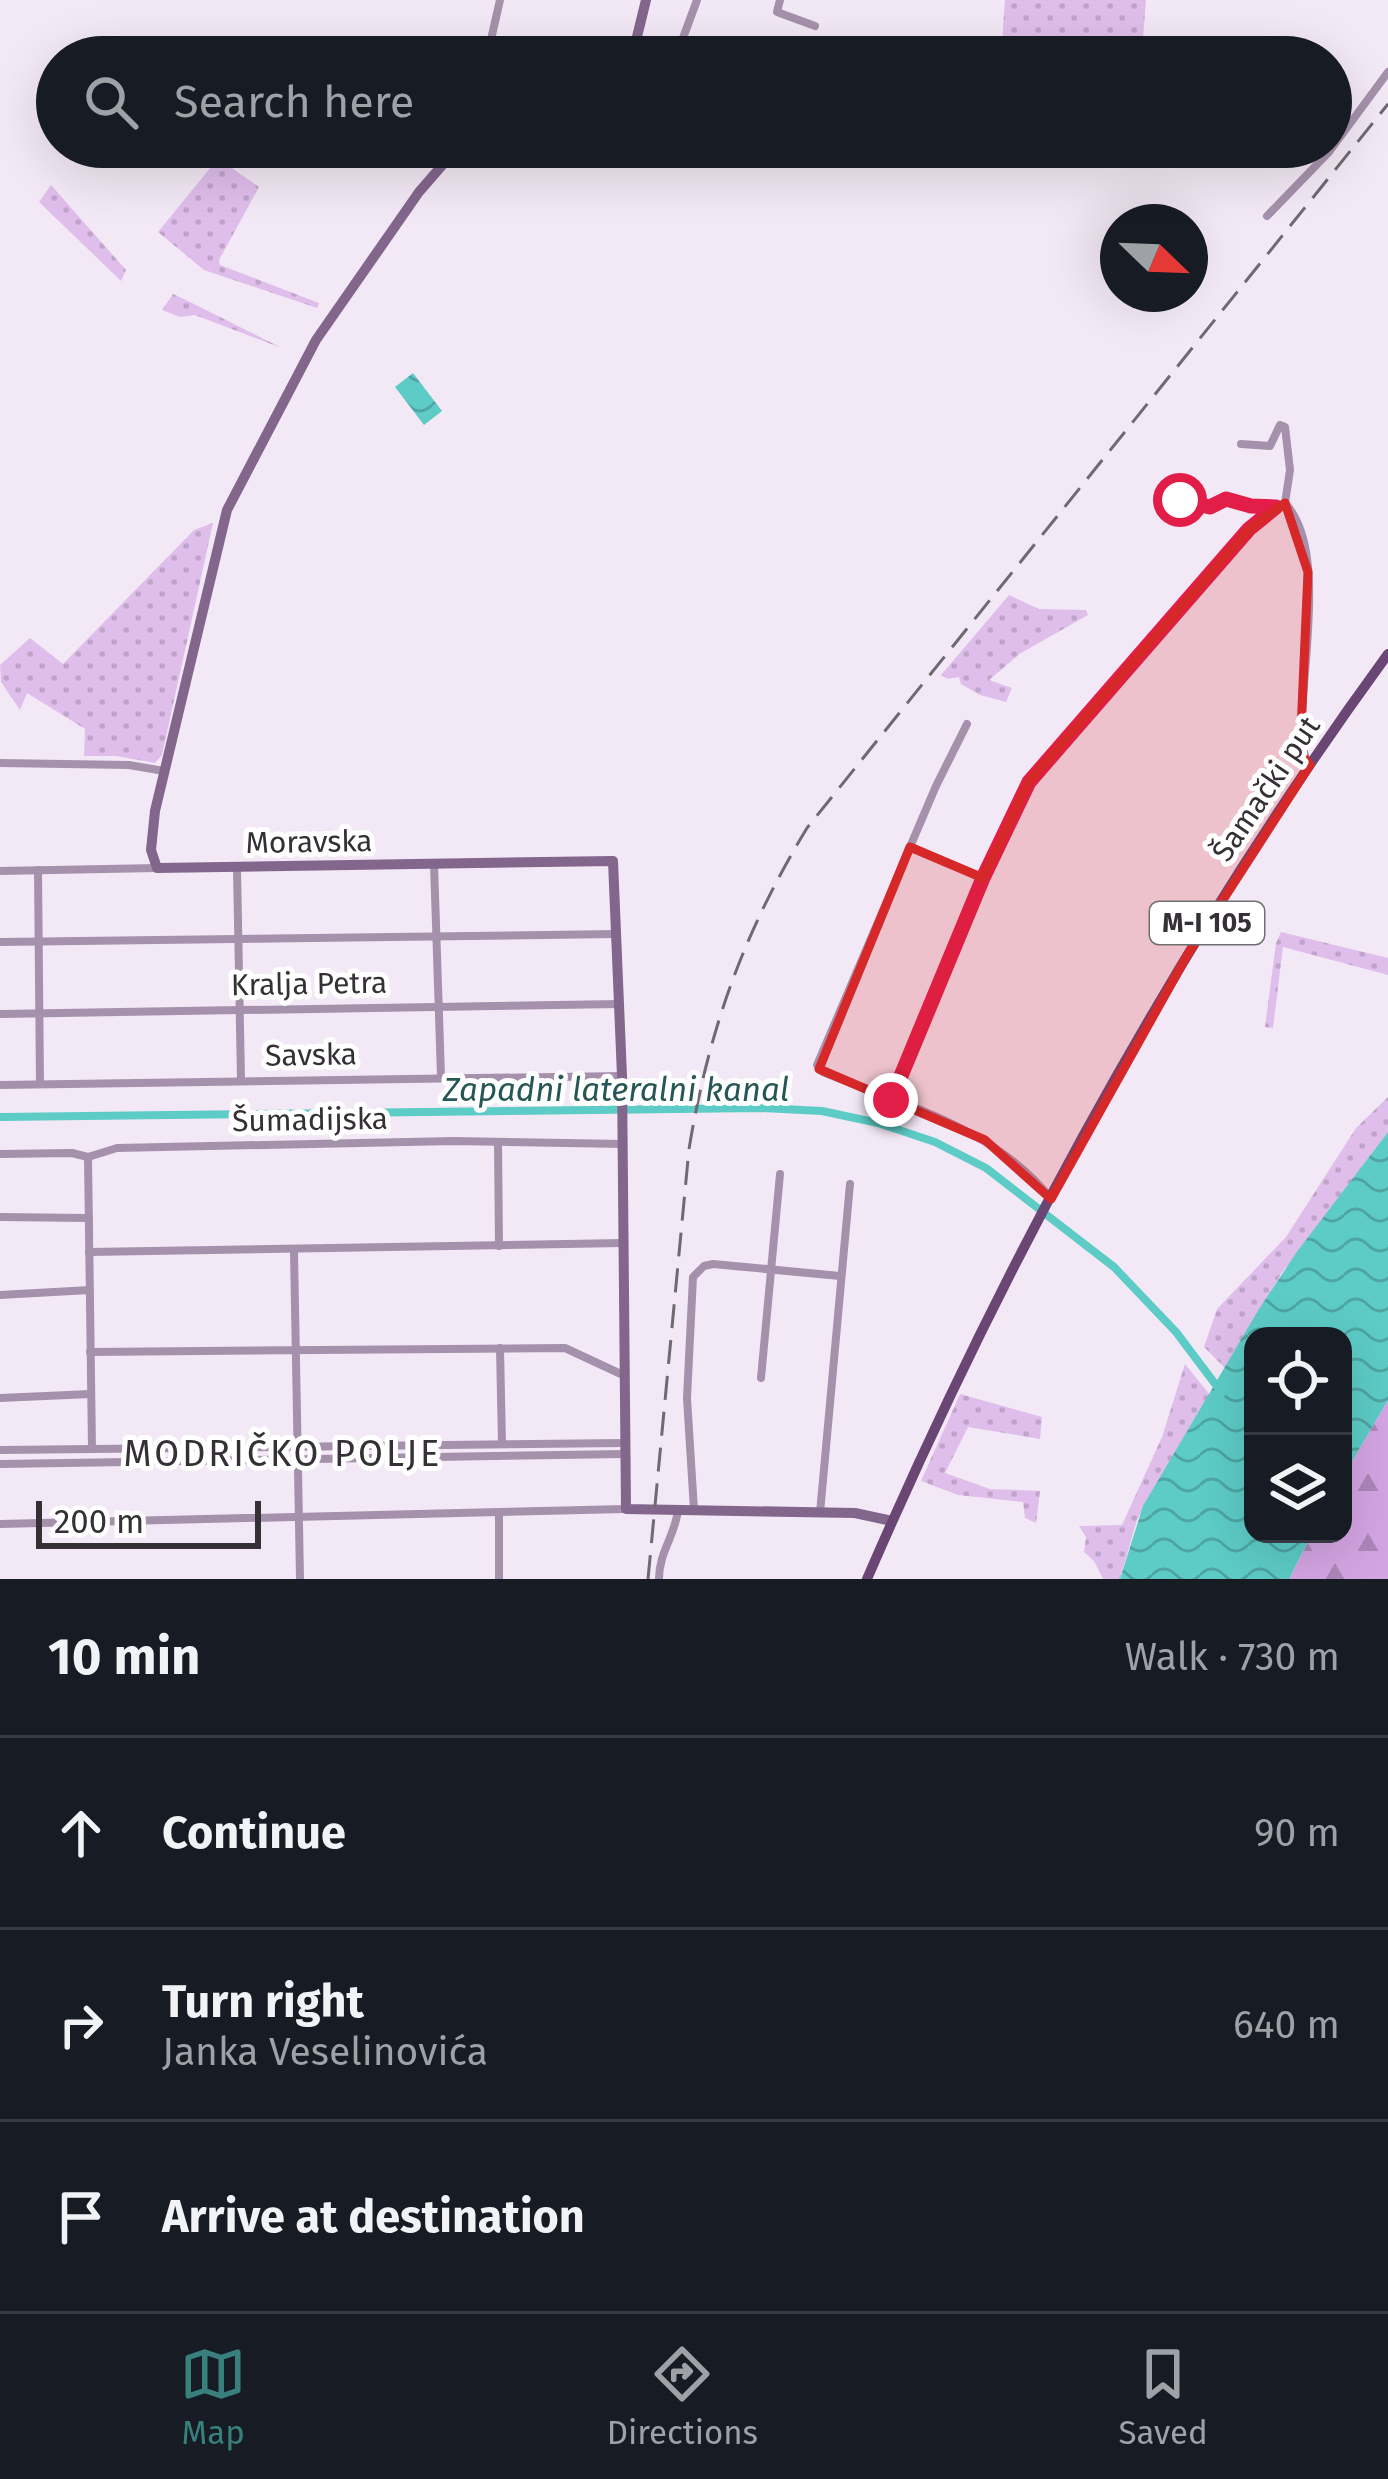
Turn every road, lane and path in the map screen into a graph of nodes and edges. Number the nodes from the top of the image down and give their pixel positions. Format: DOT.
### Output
graph roads {
  1 [pos="500,0"];
  2 [pos="646,0"];
  3 [pos="697,0"];
  4 [pos="781,0"];
  5 [pos="815,26"];
  6 [pos="492,36"];
  7 [pos="637,36"];
  8 [pos="684,36"];
  9 [pos="1388,72"];
  10 [pos="1352,121"];
  11 [pos="440,168"];
  12 [pos="1314,168"];
  13 [pos="1267,216"];
  14 [pos="1241,444"];
  15 [pos="1161,497"];
  16 [pos="1280,505"];
  17 [pos="1388,654"];
  18 [pos="967,724"];
  19 [pos="0,763"];
  20 [pos="1310,765"];
  21 [pos="164,771"];
  22 [pos="910,847"];
  23 [pos="434,864"];
  24 [pos="157,868"];
  25 [pos="237,868"];
  26 [pos="38,870"];
  27 [pos="0,871"];
  28 [pos="983,878"];
  29 [pos="619,934"];
  30 [pos="436,935"];
  31 [pos="238,939"];
  32 [pos="0,942"];
  33 [pos="39,942"];
  34 [pos="620,1004"];
  35 [pos="439,1006"];
  36 [pos="240,1010"];
  37 [pos="39,1013"];
  38 [pos="0,1014"];
  39 [pos="441,1076"];
  40 [pos="622,1076"];
  41 [pos="242,1080"];
  42 [pos="40,1084"];
  43 [pos="0,1085"];
  44 [pos="891,1100"];
  45 [pos="498,1142"];
  46 [pos="623,1144"];
  47 [pos="0,1154"];
  48 [pos="88,1157"];
  49 [pos="780,1174"];
  50 [pos="850,1184"];
  51 [pos="1049,1202"];
  52 [pos="0,1217"];
  53 [pos="89,1218"];
  54 [pos="625,1244"];
  55 [pos="500,1246"];
  56 [pos="294,1250"];
  57 [pos="89,1252"];
  58 [pos="769,1268"];
  59 [pos="840,1276"];
  60 [pos="90,1290"];
  61 [pos="0,1295"];
  62 [pos="296,1347"];
  63 [pos="500,1348"];
  64 [pos="90,1352"];
  65 [pos="623,1375"];
  66 [pos="761,1378"];
  67 [pos="91,1394"];
  68 [pos="0,1398"];
  69 [pos="502,1444"];
  70 [pos="296,1445"];
  71 [pos="92,1449"];
  72 [pos="624,1449"];
  73 [pos="0,1450"];
  74 [pos="296,1460"];
  75 [pos="0,1465"];
  76 [pos="626,1509"];
  77 [pos="678,1510"];
  78 [pos="694,1510"];
  79 [pos="820,1513"];
  80 [pos="499,1514"];
  81 [pos="297,1518"];
  82 [pos="892,1521"];
  83 [pos="0,1524"];
  84 [pos="300,1579"];
  85 [pos="499,1579"];
  86 [pos="659,1579"];
  87 [pos="867,1579"];
  1 -- 6 [label="street"];
  2 -- 7 [label="street"];
  3 -- 8 [label="street"];
  4 -- 5 [label="street"];
  9 -- 10 [label="street"];
  11 -- 21 [label="street"];
  12 -- 13 [label="street"];
  14 -- 16 [label="street"];
  15 -- 16 [label="street"];
  16 -- 20 [label="street"];
  16 -- 28 [label="street"];
  17 -- 20 [label="main road, Šamački put / M-I 105"];
  18 -- 22 [label="street"];
  19 -- 21 [label="street"];
  20 -- 51 [label="main road, Šamački put / M-I 105"];
  21 -- 24 [label="street"];
  22 -- 28 [label="street"];
  22 -- 44 [label="street"];
  23 -- 25 [label="street, Moravska"];
  23 -- 29 [label="street, Moravska"];
  23 -- 30 [label="street"];
  24 -- 25 [label="street, Moravska"];
  24 -- 26 [label="street, Moravska"];
  25 -- 31 [label="street"];
  26 -- 27 [label="street, Moravska"];
  26 -- 33 [label="street"];
  28 -- 44 [label="street"];
  29 -- 30 [label="street"];
  29 -- 34 [label="street"];
  30 -- 31 [label="street"];
  30 -- 35 [label="street"];
  31 -- 33 [label="street"];
  31 -- 36 [label="street"];
  32 -- 33 [label="street"];
  33 -- 37 [label="street"];
  34 -- 35 [label="street, Kralja Petra"];
  34 -- 40 [label="street"];
  35 -- 36 [label="street, Kralja Petra"];
  35 -- 39 [label="street"];
  36 -- 37 [label="street, Kralja Petra"];
  36 -- 41 [label="street"];
  37 -- 38 [label="street, Kralja Petra"];
  37 -- 42 [label="street"];
  39 -- 40 [label="street, Savska"];
  39 -- 41 [label="street, Savska"];
  40 -- 46 [label="street"];
  41 -- 42 [label="street, Savska"];
  42 -- 43 [label="street, Savska"];
  44 -- 51 [label="street"];
  45 -- 46 [label="street, Šumadijska"];
  45 -- 48 [label="street, Šumadijska"];
  45 -- 55 [label="street"];
  46 -- 54 [label="street"];
  47 -- 48 [label="street, Šumadijska"];
  48 -- 53 [label="street"];
  49 -- 58 [label="street"];
  50 -- 59 [label="street"];
  51 -- 82 [label="main road, M-I 105"];
  52 -- 53 [label="street"];
  53 -- 57 [label="street"];
  54 -- 55 [label="street"];
  54 -- 65 [label="street"];
  55 -- 56 [label="street"];
  56 -- 57 [label="street"];
  56 -- 62 [label="street"];
  57 -- 60 [label="street"];
  58 -- 59 [label="street"];
  58 -- 66 [label="street"];
  58 -- 78 [label="street"];
  59 -- 79 [label="street"];
  60 -- 61 [label="street"];
  60 -- 64 [label="street"];
  62 -- 63 [label="street"];
  62 -- 64 [label="street"];
  62 -- 70 [label="street"];
  63 -- 65 [label="street"];
  63 -- 69 [label="street"];
  64 -- 67 [label="street"];
  65 -- 72 [label="street"];
  67 -- 68 [label="street"];
  67 -- 71 [label="street"];
  69 -- 70 [label="street"];
  69 -- 72 [label="street"];
  70 -- 71 [label="street"];
  70 -- 74 [label="street"];
  71 -- 73 [label="street"];
  72 -- 74 [label="street"];
  72 -- 76 [label="street"];
  74 -- 75 [label="street"];
  74 -- 81 [label="street"];
  76 -- 77 [label="street"];
  76 -- 80 [label="street"];
  77 -- 78 [label="street"];
  77 -- 86 [label="street"];
  78 -- 79 [label="street"];
  79 -- 82 [label="street"];
  80 -- 81 [label="street"];
  80 -- 85 [label="street"];
  81 -- 83 [label="street"];
  81 -- 84 [label="street"];
  82 -- 87 [label="main road, M-I 105"];
}
